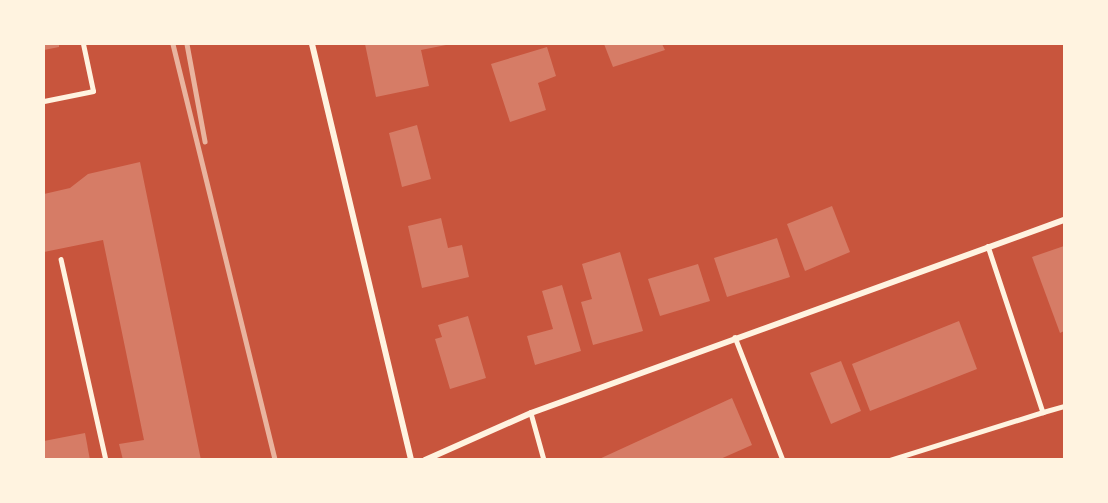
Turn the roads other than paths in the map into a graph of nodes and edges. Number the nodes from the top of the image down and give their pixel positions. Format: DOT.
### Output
graph roads {
  1 [pos="83,44"];
  2 [pos="312,44"];
  3 [pos="44,101"];
  4 [pos="1065,220"];
  5 [pos="988,246"];
  6 [pos="61,259"];
  7 [pos="735,337"];
  8 [pos="1065,406"];
  9 [pos="1043,412"];
  10 [pos="531,413"];
  11 [pos="106,459"];
  12 [pos="411,459"];
  13 [pos="425,459"];
  14 [pos="544,459"];
  15 [pos="783,459"];
  16 [pos="890,459"];
  1 -- 3 [label="lane"];
  2 -- 12 [label="street"];
  4 -- 5 [label="street"];
  5 -- 7 [label="street"];
  5 -- 9 [label="lane"];
  6 -- 11 [label="lane"];
  7 -- 10 [label="street"];
  7 -- 15 [label="lane"];
  8 -- 9 [label="lane"];
  9 -- 16 [label="lane"];
  10 -- 13 [label="street"];
  10 -- 14 [label="lane"];
}
